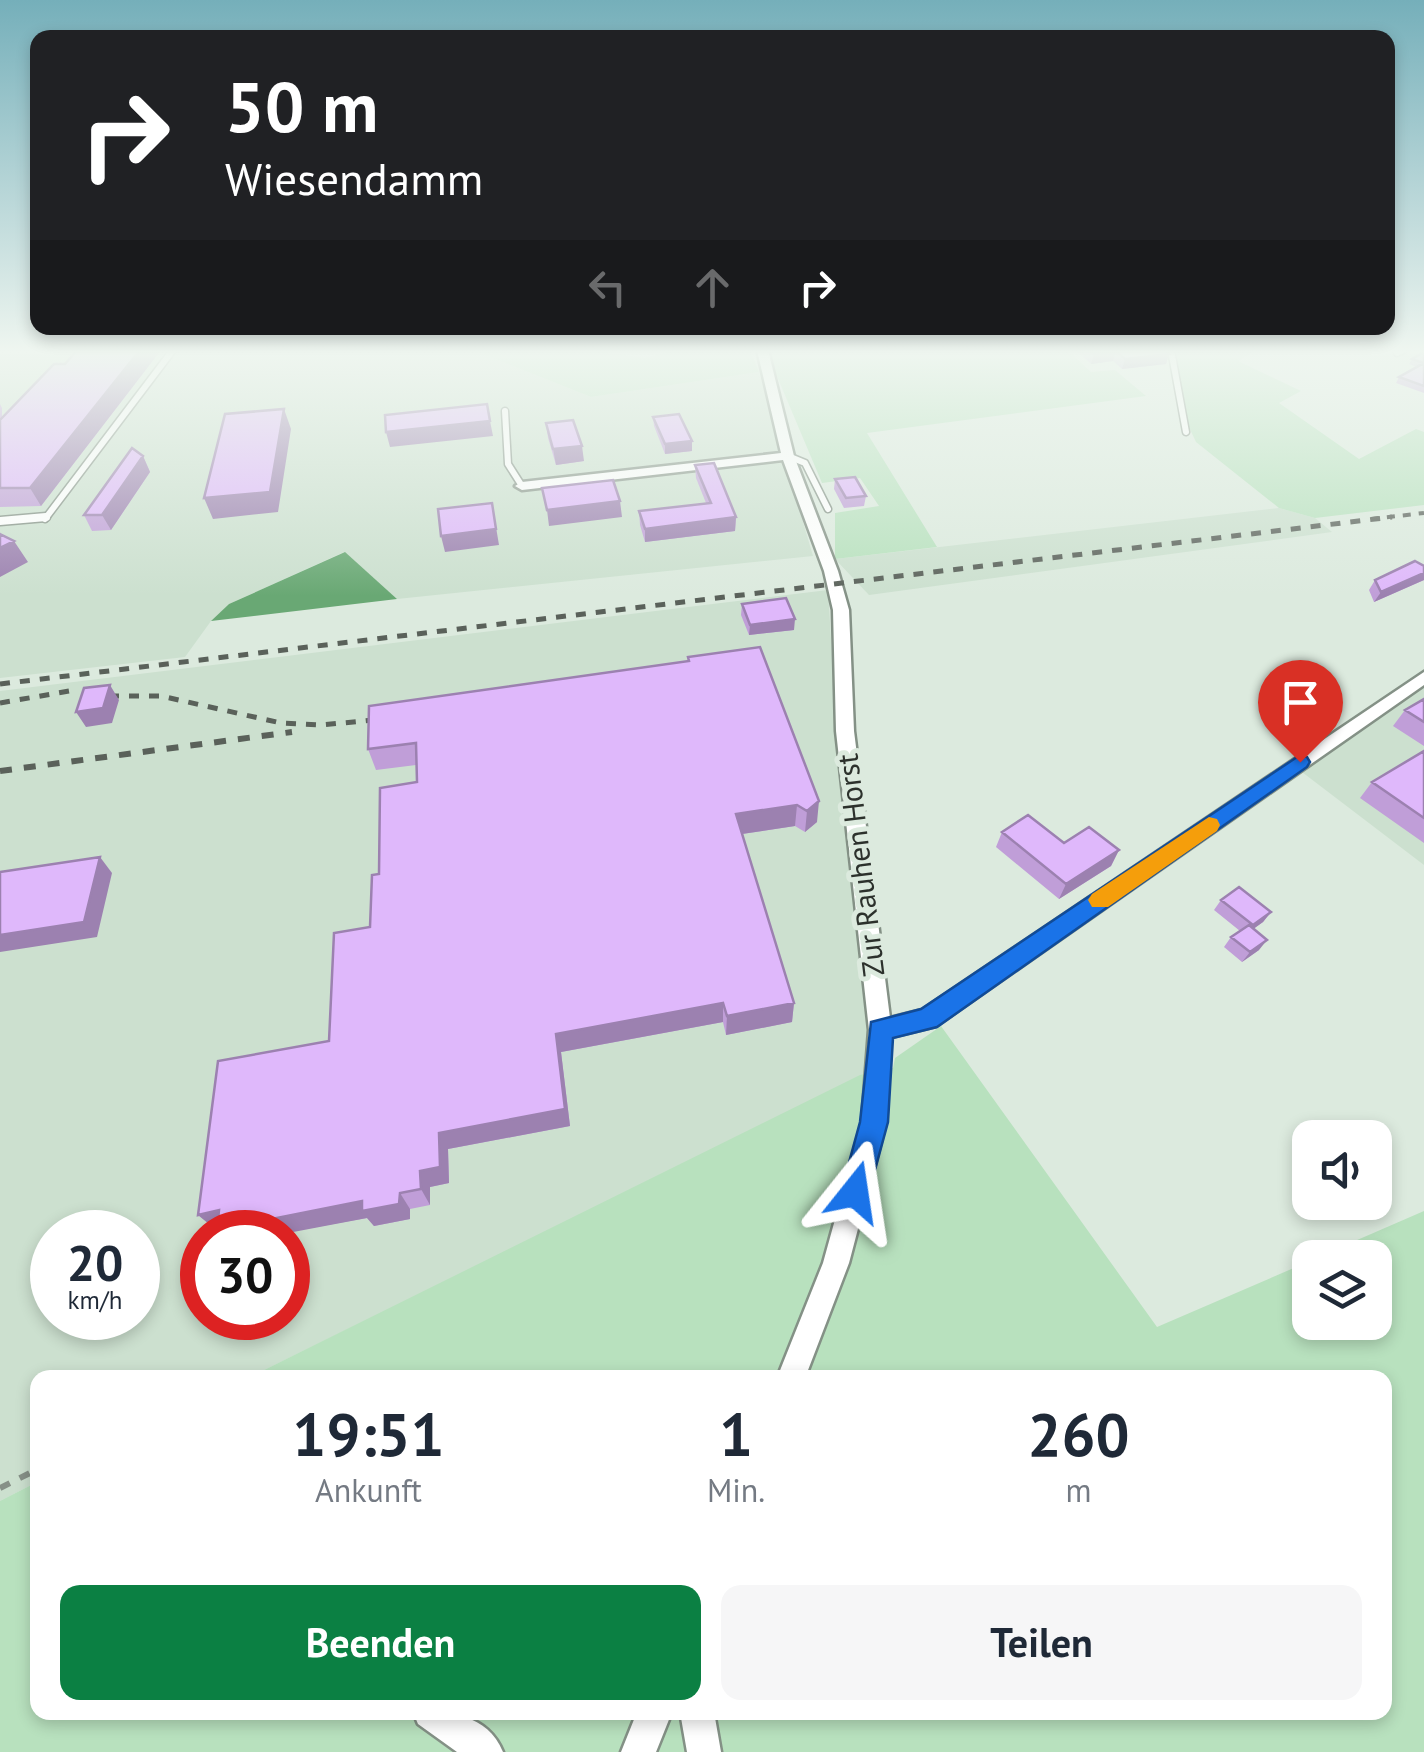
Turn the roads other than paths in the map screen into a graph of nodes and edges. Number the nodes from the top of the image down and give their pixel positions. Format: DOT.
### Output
graph roads {
  1 [pos="111,432"];
  2 [pos="506,432"];
  3 [pos="782,432"];
  4 [pos="788,456"];
  5 [pos="522,486"];
  6 [pos="828,509"];
  7 [pos="0,520"];
  8 [pos="1424,677"];
  9 [pos="880,1030"];
  10 [pos="794,1370"];
  11 [pos="441,1720"];
  12 [pos="652,1720"];
  13 [pos="698,1720"];
  14 [pos="486,1752"];
  15 [pos="638,1752"];
  16 [pos="704,1752"];
  1 -- 7 [label="lane"];
  2 -- 5 [label="lane"];
  3 -- 4 [label="street, Zur Rauhen Horst"];
  4 -- 5 [label="street"];
  4 -- 6 [label="lane"];
  4 -- 9 [label="street, Zur Rauhen Horst"];
  8 -- 9 [label="street"];
  9 -- 10 [label="street, Zur Rauhen Horst"];
  11 -- 14 [label="street"];
  12 -- 15 [label="street"];
  13 -- 16 [label="street"];
}
